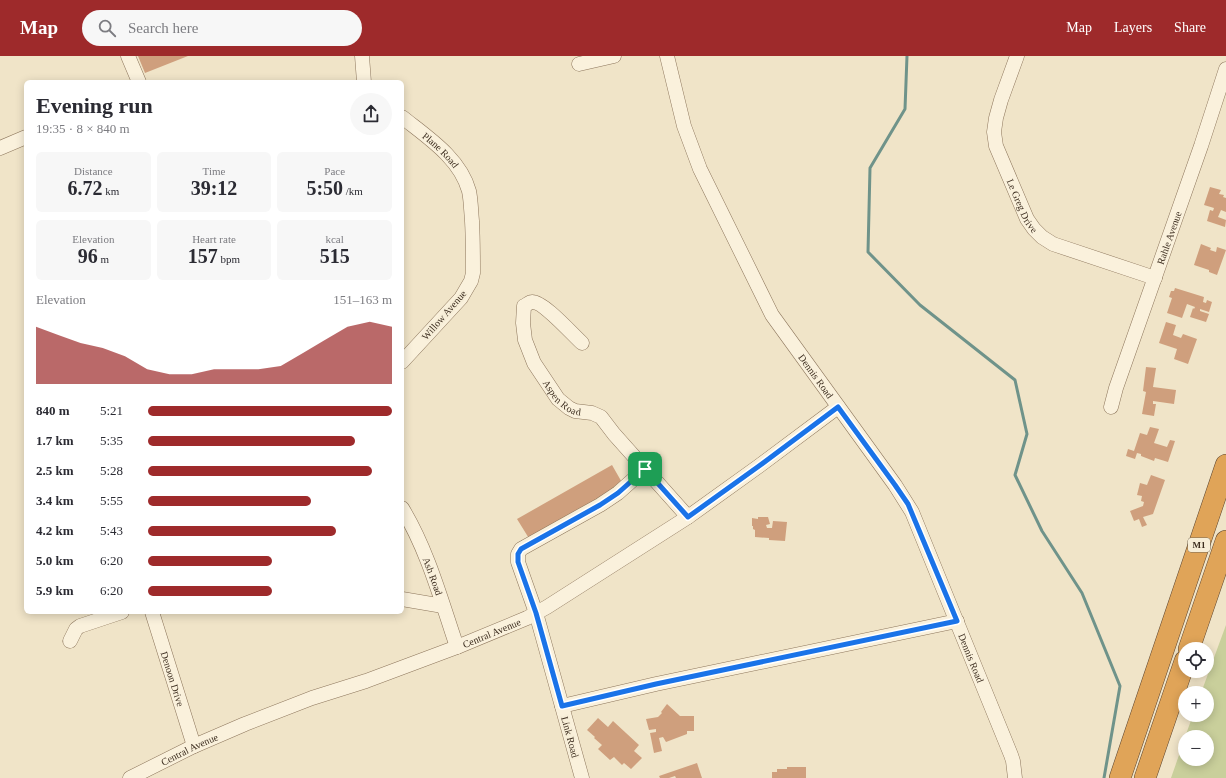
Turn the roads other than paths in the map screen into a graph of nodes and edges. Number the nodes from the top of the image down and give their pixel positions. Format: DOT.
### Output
graph roads {
  1 [pos="128,56"];
  2 [pos="362,56"];
  3 [pos="614,56"];
  4 [pos="667,56"];
  5 [pos="1017,56"];
  6 [pos="579,64"];
  7 [pos="1226,69"];
  8 [pos="137,80"];
  9 [pos="364,80"];
  10 [pos="404,119"];
  11 [pos="24,138"];
  12 [pos="0,148"];
  13 [pos="469,191"];
  14 [pos="1154,278"];
  15 [pos="582,343"];
  16 [pos="404,360"];
  17 [pos="838,407"];
  18 [pos="1111,407"];
  19 [pos="1226,464"];
  20 [pos="645,469"];
  21 [pos="404,511"];
  22 [pos="688,517"];
  23 [pos="1226,541"];
  24 [pos="404,599"];
  25 [pos="443,606"];
  26 [pos="536,613"];
  27 [pos="116,614"];
  28 [pos="153,614"];
  29 [pos="957,621"];
  30 [pos="70,640"];
  31 [pos="1191,642"];
  32 [pos="457,647"];
  33 [pos="1179,678"];
  34 [pos="562,706"];
  35 [pos="194,746"];
  36 [pos="130,778"];
  37 [pos="582,778"];
  38 [pos="1015,778"];
  39 [pos="1120,778"];
  40 [pos="1145,778"];
  1 -- 8 [label="street"];
  2 -- 9 [label="street"];
  3 -- 6 [label="street"];
  4 -- 17 [label="street, Dennis Road"];
  5 -- 14 [label="street, Le Greg Drive"];
  7 -- 14 [label="street, Rahle Avenue"];
  10 -- 13 [label="street, Plane Road"];
  11 -- 12 [label="street"];
  13 -- 16 [label="street, Willow Avenue"];
  14 -- 18 [label="street, Rahle Avenue"];
  15 -- 20 [label="street, Aspen Road"];
  17 -- 22 [label="street, Central Avenue"];
  17 -- 29 [label="street, Dennis Road"];
  19 -- 39 [label="highway, M1"];
  20 -- 22 [label="street, Aspen Road"];
  20 -- 26 [label="street, Link Road"];
  21 -- 25 [label="street, Ash Road"];
  22 -- 26 [label="street, Central Avenue"];
  23 -- 31 [label="highway, M1"];
  24 -- 25 [label="street"];
  25 -- 32 [label="street, Ash Road"];
  26 -- 32 [label="street, Central Avenue"];
  26 -- 34 [label="street, Link Road"];
  27 -- 30 [label="street"];
  28 -- 35 [label="street, Denoon Drive"];
  29 -- 34 [label="street"];
  29 -- 38 [label="street, Dennis Road"];
  32 -- 35 [label="street, Central Avenue"];
  33 -- 40 [label="highway"];
  34 -- 37 [label="street, Link Road"];
  35 -- 36 [label="street, Central Avenue"];
}
